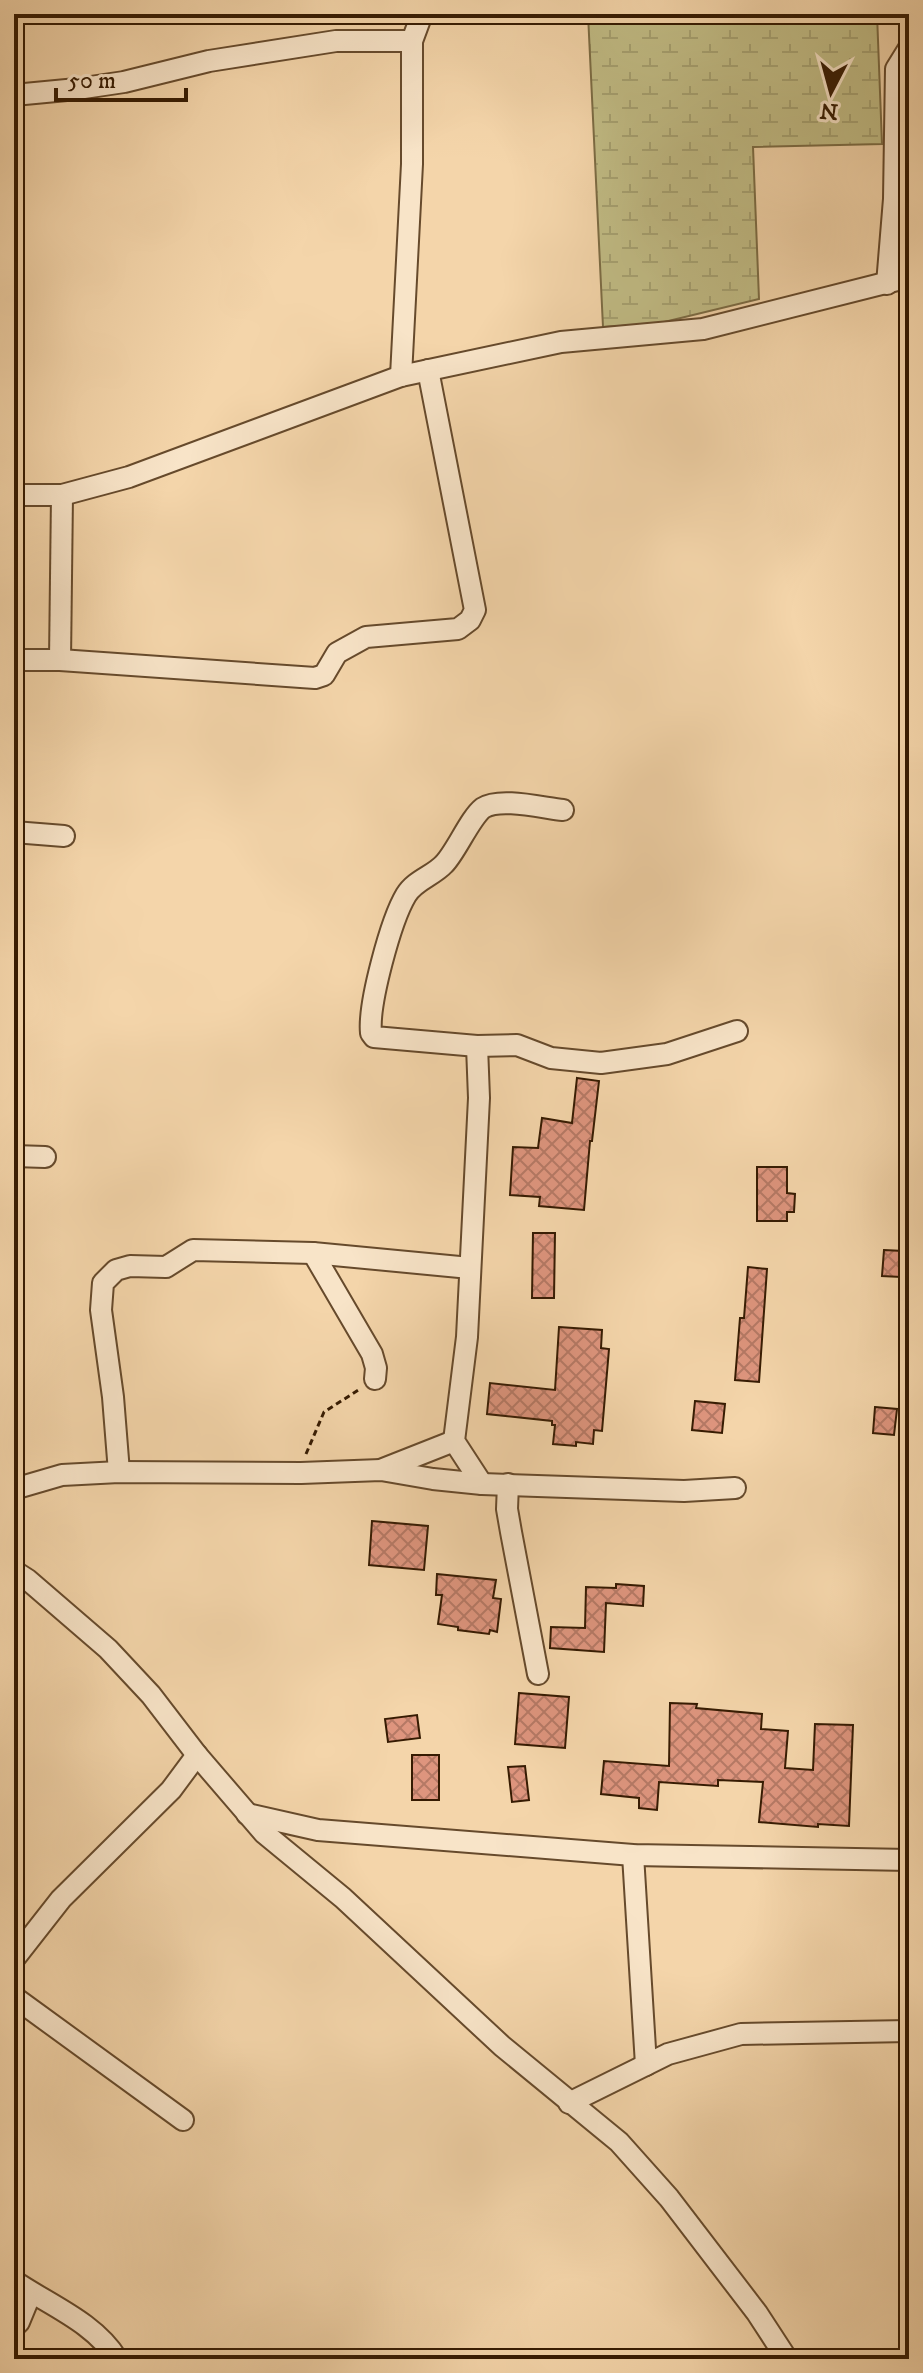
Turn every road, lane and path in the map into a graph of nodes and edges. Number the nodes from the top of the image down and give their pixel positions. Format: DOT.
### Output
graph roads {
  1 [pos="422,14"];
  2 [pos="412,41"];
  3 [pos="909,48"];
  4 [pos="14,95"];
  5 [pos="909,277"];
  6 [pos="887,284"];
  7 [pos="428,370"];
  8 [pos="401,376"];
  9 [pos="14,495"];
  10 [pos="62,495"];
  11 [pos="14,660"];
  12 [pos="60,660"];
  13 [pos="563,810"];
  14 [pos="14,832"];
  15 [pos="64,836"];
  16 [pos="737,1031"];
  17 [pos="477,1046"];
  18 [pos="14,1156"];
  19 [pos="45,1157"];
  20 [pos="313,1253"];
  21 [pos="470,1268"];
  22 [pos="375,1379"];
  23 [pos="454,1441"];
  24 [pos="381,1470"];
  25 [pos="119,1472"];
  26 [pos="301,1473"];
  27 [pos="482,1484"];
  28 [pos="508,1484"];
  29 [pos="735,1488"];
  30 [pos="14,1489"];
  31 [pos="14,1571"];
  32 [pos="538,1674"];
  33 [pos="197,1755"];
  34 [pos="247,1814"];
  35 [pos="633,1855"];
  36 [pos="909,1860"];
  37 [pos="14,1959"];
  38 [pos="14,1997"];
  39 [pos="909,2031"];
  40 [pos="646,2065"];
  41 [pos="569,2103"];
  42 [pos="183,2120"];
  43 [pos="22,2287"];
  44 [pos="14,2327"];
  45 [pos="117,2359"];
  46 [pos="787,2359"];
  1 -- 2 [label="street"];
  2 -- 4 [label="street"];
  2 -- 8 [label="street"];
  3 -- 6 [label="street"];
  5 -- 6 [label="street"];
  6 -- 7 [label="street"];
  7 -- 8 [label="street"];
  7 -- 12 [label="street"];
  8 -- 10 [label="street"];
  9 -- 10 [label="street"];
  10 -- 12 [label="street"];
  11 -- 12 [label="street"];
  13 -- 17 [label="street"];
  14 -- 15 [label="street"];
  16 -- 17 [label="street"];
  17 -- 21 [label="street"];
  18 -- 19 [label="street"];
  20 -- 21 [label="street"];
  20 -- 22 [label="street"];
  20 -- 25 [label="street"];
  21 -- 23 [label="street"];
  22 -- 26 [label="path"];
  23 -- 24 [label="street"];
  23 -- 27 [label="street"];
  24 -- 26 [label="street"];
  24 -- 27 [label="street"];
  25 -- 26 [label="street"];
  25 -- 30 [label="street"];
  27 -- 28 [label="street"];
  28 -- 29 [label="street"];
  28 -- 32 [label="street"];
  31 -- 33 [label="street"];
  33 -- 34 [label="street"];
  33 -- 37 [label="street"];
  34 -- 35 [label="street"];
  34 -- 41 [label="street"];
  35 -- 36 [label="street"];
  35 -- 40 [label="street"];
  38 -- 42 [label="street"];
  39 -- 40 [label="street"];
  40 -- 41 [label="street"];
  41 -- 46 [label="street"];
  43 -- 44 [label="street"];
  43 -- 45 [label="street"];
}
